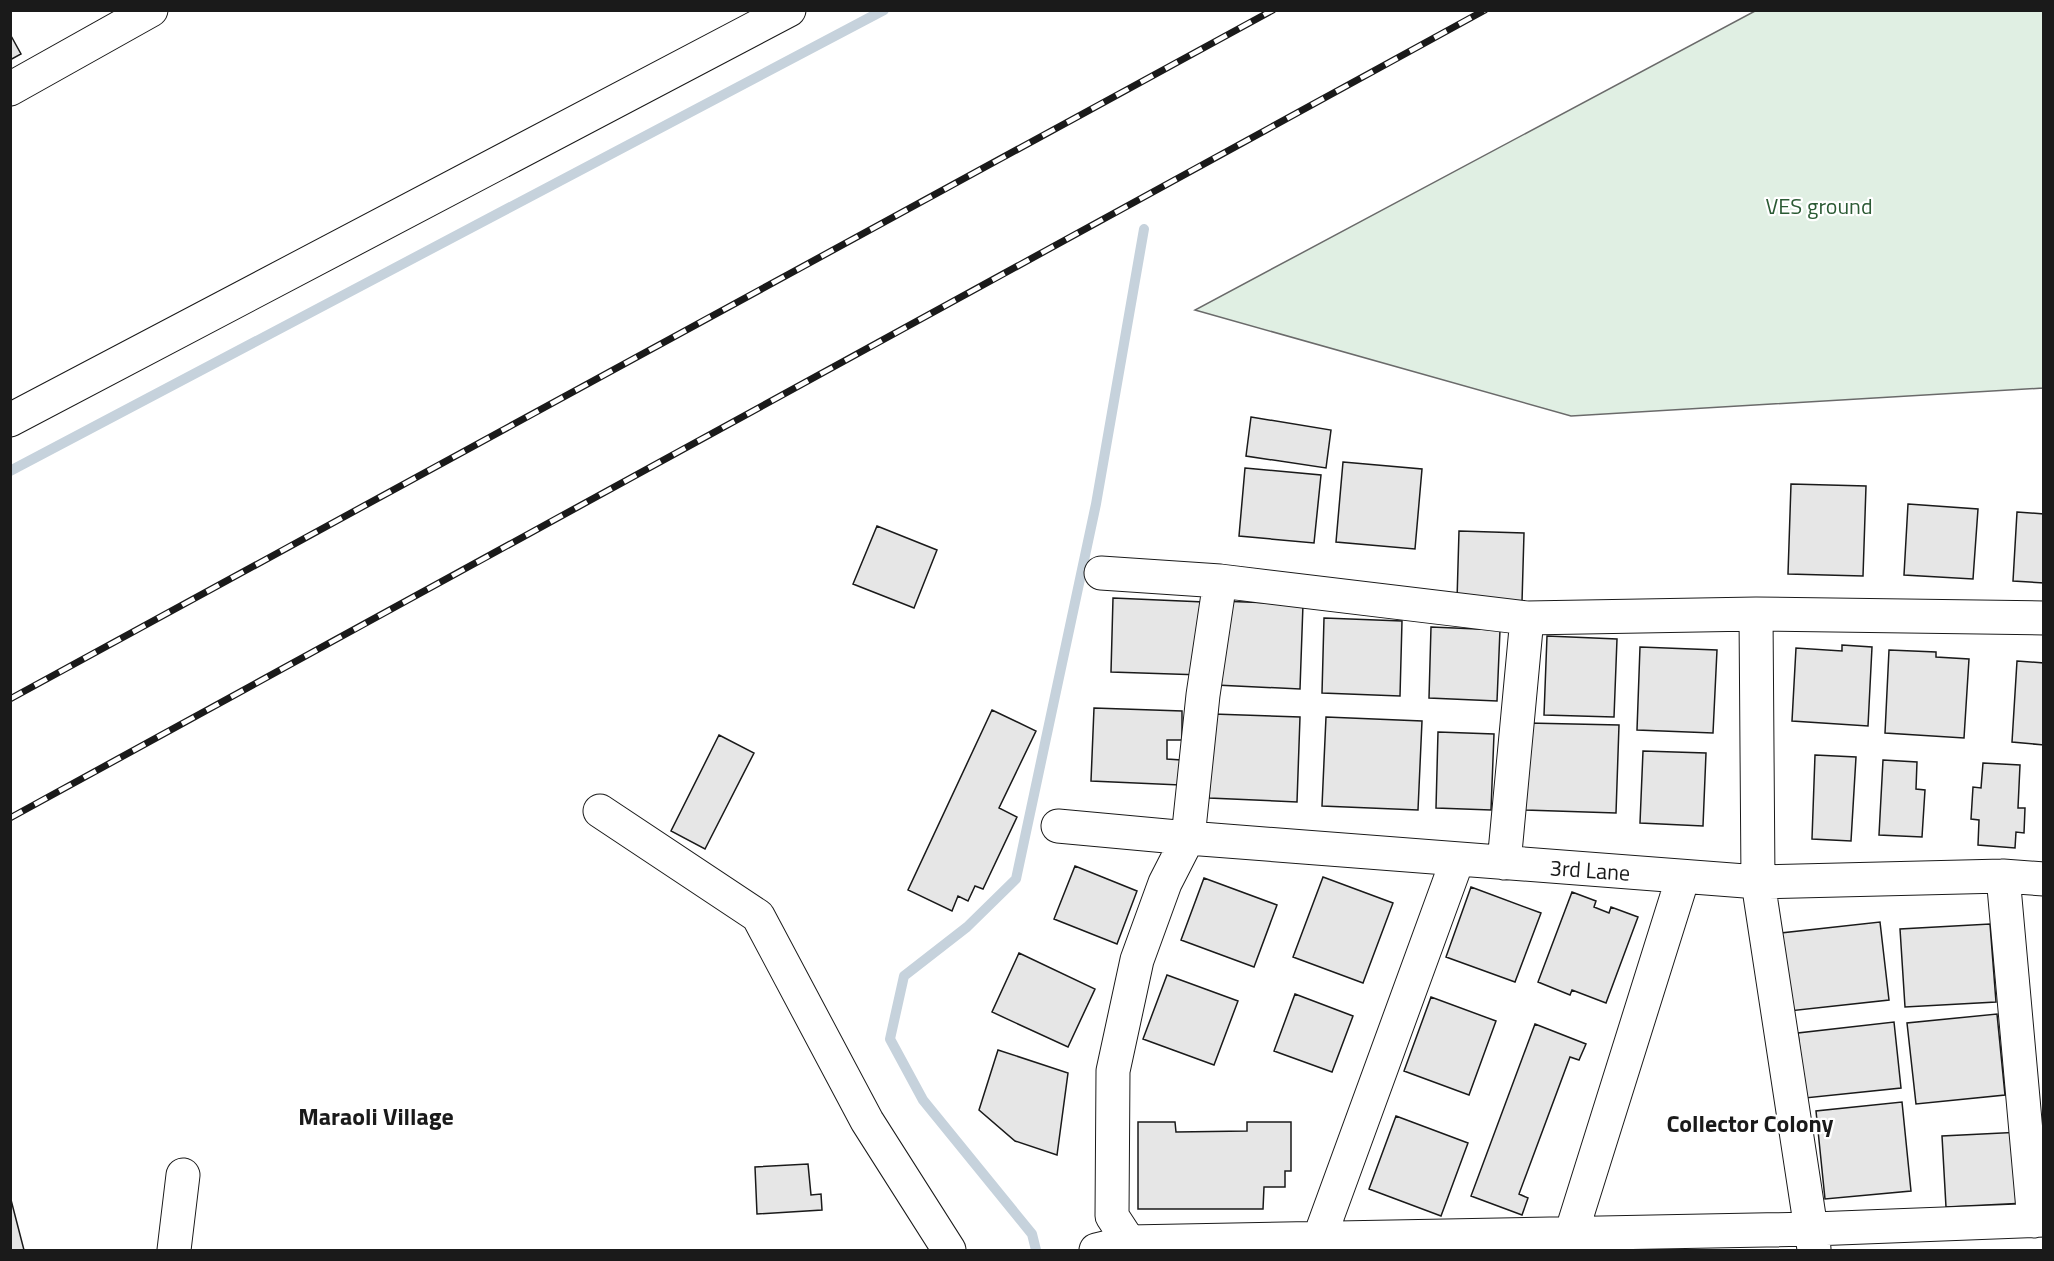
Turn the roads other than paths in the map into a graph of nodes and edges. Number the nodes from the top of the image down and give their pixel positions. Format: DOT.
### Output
graph roads {
  1 [pos="151,10"];
  2 [pos="789,10"];
  3 [pos="10,89"];
  4 [pos="10,420"];
  5 [pos="1101,573"];
  6 [pos="1220,581"];
  7 [pos="1756,614"];
  8 [pos="1527,618"];
  9 [pos="2043,618"];
  10 [pos="600,811"];
  11 [pos="1058,826"];
  12 [pos="1188,838"];
  13 [pos="1457,861"];
  14 [pos="1504,863"];
  15 [pos="2003,876"];
  16 [pos="1683,877"];
  17 [pos="2043,879"];
  18 [pos="1758,882"];
  19 [pos="183,1175"];
  20 [pos="2039,1220"];
  21 [pos="1572,1234"];
  22 [pos="1319,1239"];
  23 [pos="1814,1240"];
  24 [pos="1129,1242"];
  25 [pos="174,1251"];
  26 [pos="949,1251"];
  27 [pos="1096,1251"];
  1 -- 3 [label="street"];
  2 -- 4 [label="street"];
  5 -- 6 [label="street"];
  6 -- 8 [label="street"];
  6 -- 12 [label="street"];
  7 -- 8 [label="street"];
  7 -- 9 [label="street"];
  7 -- 18 [label="street"];
  8 -- 14 [label="street"];
  10 -- 26 [label="street"];
  11 -- 12 [label="street, 3rd Lane"];
  12 -- 13 [label="street, 3rd Lane"];
  12 -- 24 [label="street"];
  13 -- 14 [label="street, 3rd Lane"];
  13 -- 22 [label="street"];
  14 -- 16 [label="street, 3rd Lane"];
  15 -- 17 [label="street, 3rd Lane"];
  15 -- 18 [label="street, 3rd Lane"];
  15 -- 20 [label="street"];
  16 -- 18 [label="street, 3rd Lane"];
  16 -- 21 [label="street"];
  18 -- 23 [label="street"];
  19 -- 25 [label="street"];
  20 -- 23 [label="street"];
  21 -- 22 [label="street"];
  21 -- 23 [label="street"];
  22 -- 24 [label="street"];
  24 -- 27 [label="street"];
}
